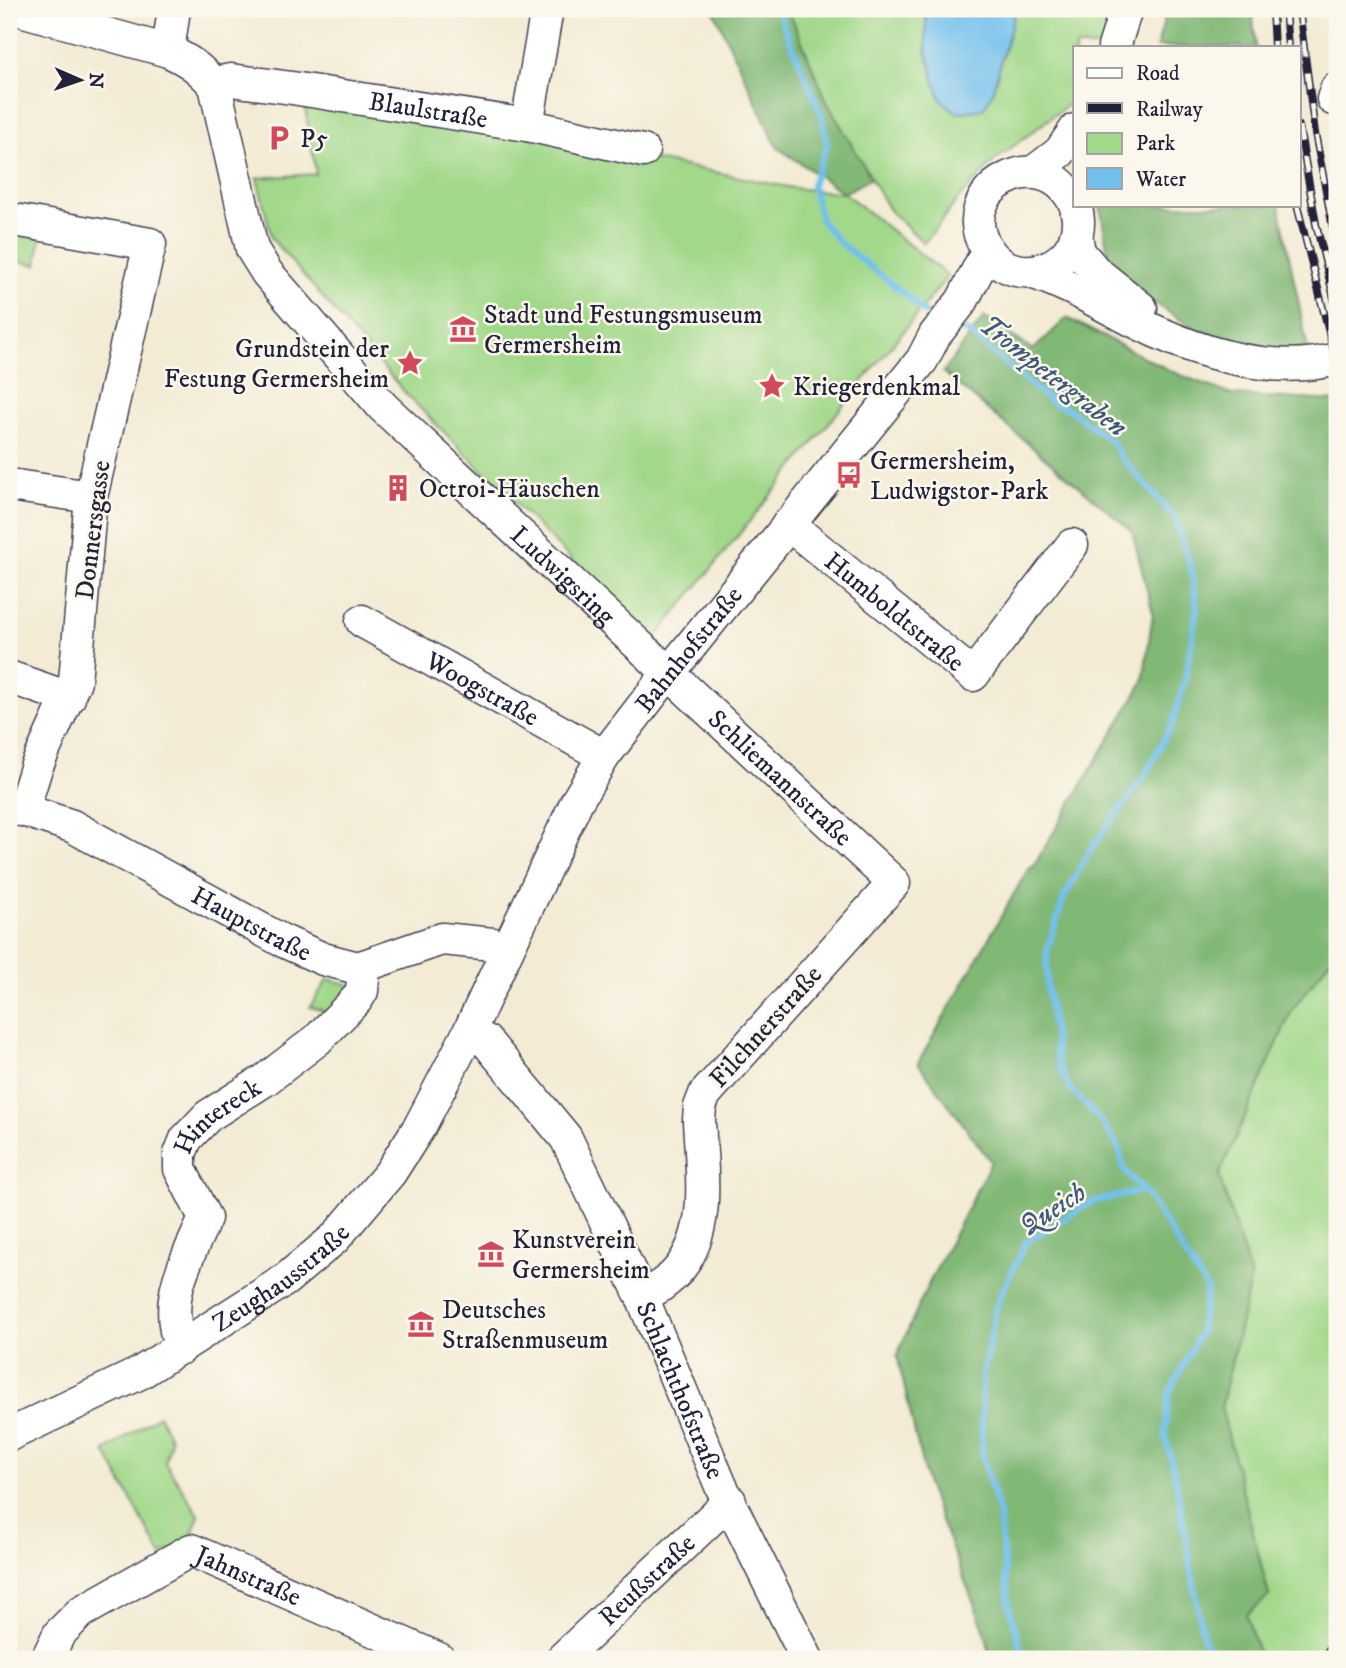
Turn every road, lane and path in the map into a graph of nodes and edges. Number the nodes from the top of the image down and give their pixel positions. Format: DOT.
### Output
graph roads {
  1 [pos="17,9"];
  2 [pos="174,9"];
  3 [pos="547,9"];
  4 [pos="1126,9"];
  5 [pos="1148,9"];
  6 [pos="1114,46"];
  7 [pos="1136,46"];
  8 [pos="168,51"];
  9 [pos="215,86"];
  10 [pos="527,125"];
  11 [pos="1073,133"];
  12 [pos="642,151"];
  13 [pos="1034,172"];
  14 [pos="1073,205"];
  15 [pos="1075,211"];
  16 [pos="9,219"];
  17 [pos="988,250"];
  18 [pos="1022,271"];
  19 [pos="958,306"];
  20 [pos="1192,347"];
  21 [pos="1337,359"];
  22 [pos="9,485"];
  23 [pos="91,497"];
  24 [pos="788,524"];
  25 [pos="1072,545"];
  26 [pos="362,621"];
  27 [pos="669,673"];
  28 [pos="9,677"];
  29 [pos="69,698"];
  30 [pos="604,757"];
  31 [pos="16,809"];
  32 [pos="894,883"];
  33 [pos="506,949"];
  34 [pos="365,966"];
  35 [pos="469,1032"];
  36 [pos="642,1297"];
  37 [pos="181,1348"];
  38 [pos="9,1436"];
  39 [pos="730,1501"];
  40 [pos="47,1659"];
  41 [pos="439,1659"];
  42 [pos="562,1659"];
  43 [pos="807,1659"];
  1 -- 8 [label="street"];
  2 -- 8 [label="street"];
  3 -- 10 [label="street"];
  4 -- 6 [label="street"];
  5 -- 7 [label="street"];
  8 -- 9 [label="street"];
  9 -- 10 [label="street, Blaulstraße"];
  9 -- 27 [label="street, Ludwigsring"];
  10 -- 12 [label="street, Blaulstraße"];
  11 -- 13 [label="street"];
  13 -- 14 [label="street"];
  13 -- 17 [label="street"];
  15 -- 18 [label="street, Bahnhofstraße"];
  15 -- 20 [label="street"];
  16 -- 23 [label="street, Donnersgasse"];
  17 -- 18 [label="street"];
  17 -- 19 [label="street, Bahnhofstraße"];
  18 -- 19 [label="street, Bahnhofstraße"];
  18 -- 20 [label="street"];
  19 -- 24 [label="street, Bahnhofstraße"];
  20 -- 21 [label="street"];
  22 -- 23 [label="street"];
  23 -- 29 [label="street, Donnersgasse"];
  24 -- 25 [label="street, Humboldtstraße"];
  24 -- 27 [label="street, Bahnhofstraße"];
  26 -- 30 [label="street, Woogstraße"];
  27 -- 30 [label="street, Bahnhofstraße"];
  27 -- 32 [label="street, Schliemannstraße"];
  28 -- 29 [label="street"];
  29 -- 31 [label="street, Donnersgasse"];
  30 -- 33 [label="street, Bahnhofstraße"];
  31 -- 34 [label="street, Hauptstraße"];
  32 -- 36 [label="street, Filchnerstraße"];
  33 -- 34 [label="street, Hauptstraße"];
  33 -- 35 [label="street, Bahnhofstraße"];
  34 -- 37 [label="street, Hintereck"];
  35 -- 36 [label="street, Schlachthofstraße"];
  35 -- 37 [label="street, Zeughausstraße"];
  36 -- 39 [label="street, Schlachthofstraße"];
  37 -- 38 [label="street, Zeughausstraße"];
  39 -- 42 [label="street, Reußstraße"];
  39 -- 43 [label="street, Schlachthofstraße"];
  40 -- 41 [label="street, Jahnstraße"];
}
